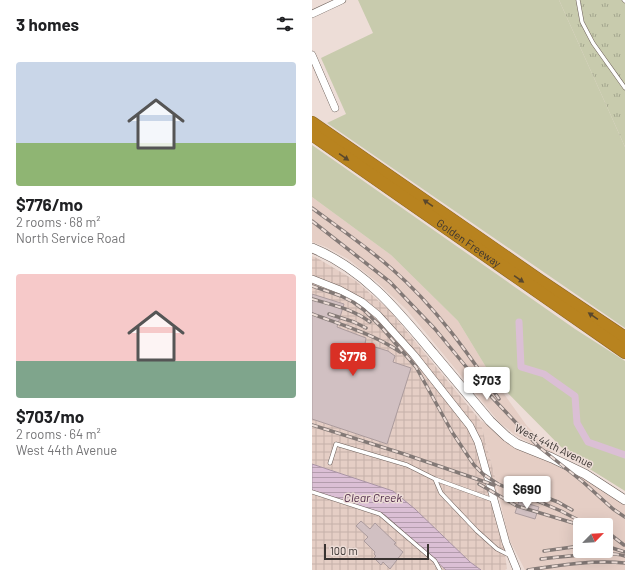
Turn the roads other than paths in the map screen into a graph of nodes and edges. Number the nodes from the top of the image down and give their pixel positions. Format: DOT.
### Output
graph roads {
  1 [pos="342,0"];
  2 [pos="578,0"];
  3 [pos="312,14"];
  4 [pos="312,55"];
  5 [pos="625,88"];
  6 [pos="335,108"];
  7 [pos="314,127"];
  8 [pos="312,248"];
  9 [pos="312,279"];
  10 [pos="625,338"];
  11 [pos="625,352"];
  12 [pos="330,463"];
  13 [pos="435,479"];
  14 [pos="312,492"];
  15 [pos="494,500"];
  16 [pos="625,500"];
  17 [pos="512,557"];
  18 [pos="440,570"];
  19 [pos="517,570"];
  1 -- 3 [label="street"];
  2 -- 5 [label="lane"];
  4 -- 6 [label="street"];
  10 -- 7 [label="highway, Golden Freeway, one-way"];
  7 -- 11 [label="highway, Golden Freeway, one-way"];
  8 -- 16 [label="street, West 44th Avenue"];
  9 -- 15 [label="street"];
  12 -- 13 [label="lane"];
  13 -- 15 [label="lane"];
  13 -- 17 [label="lane"];
  14 -- 18 [label="lane"];
  15 -- 17 [label="street"];
  17 -- 19 [label="street"];
}
